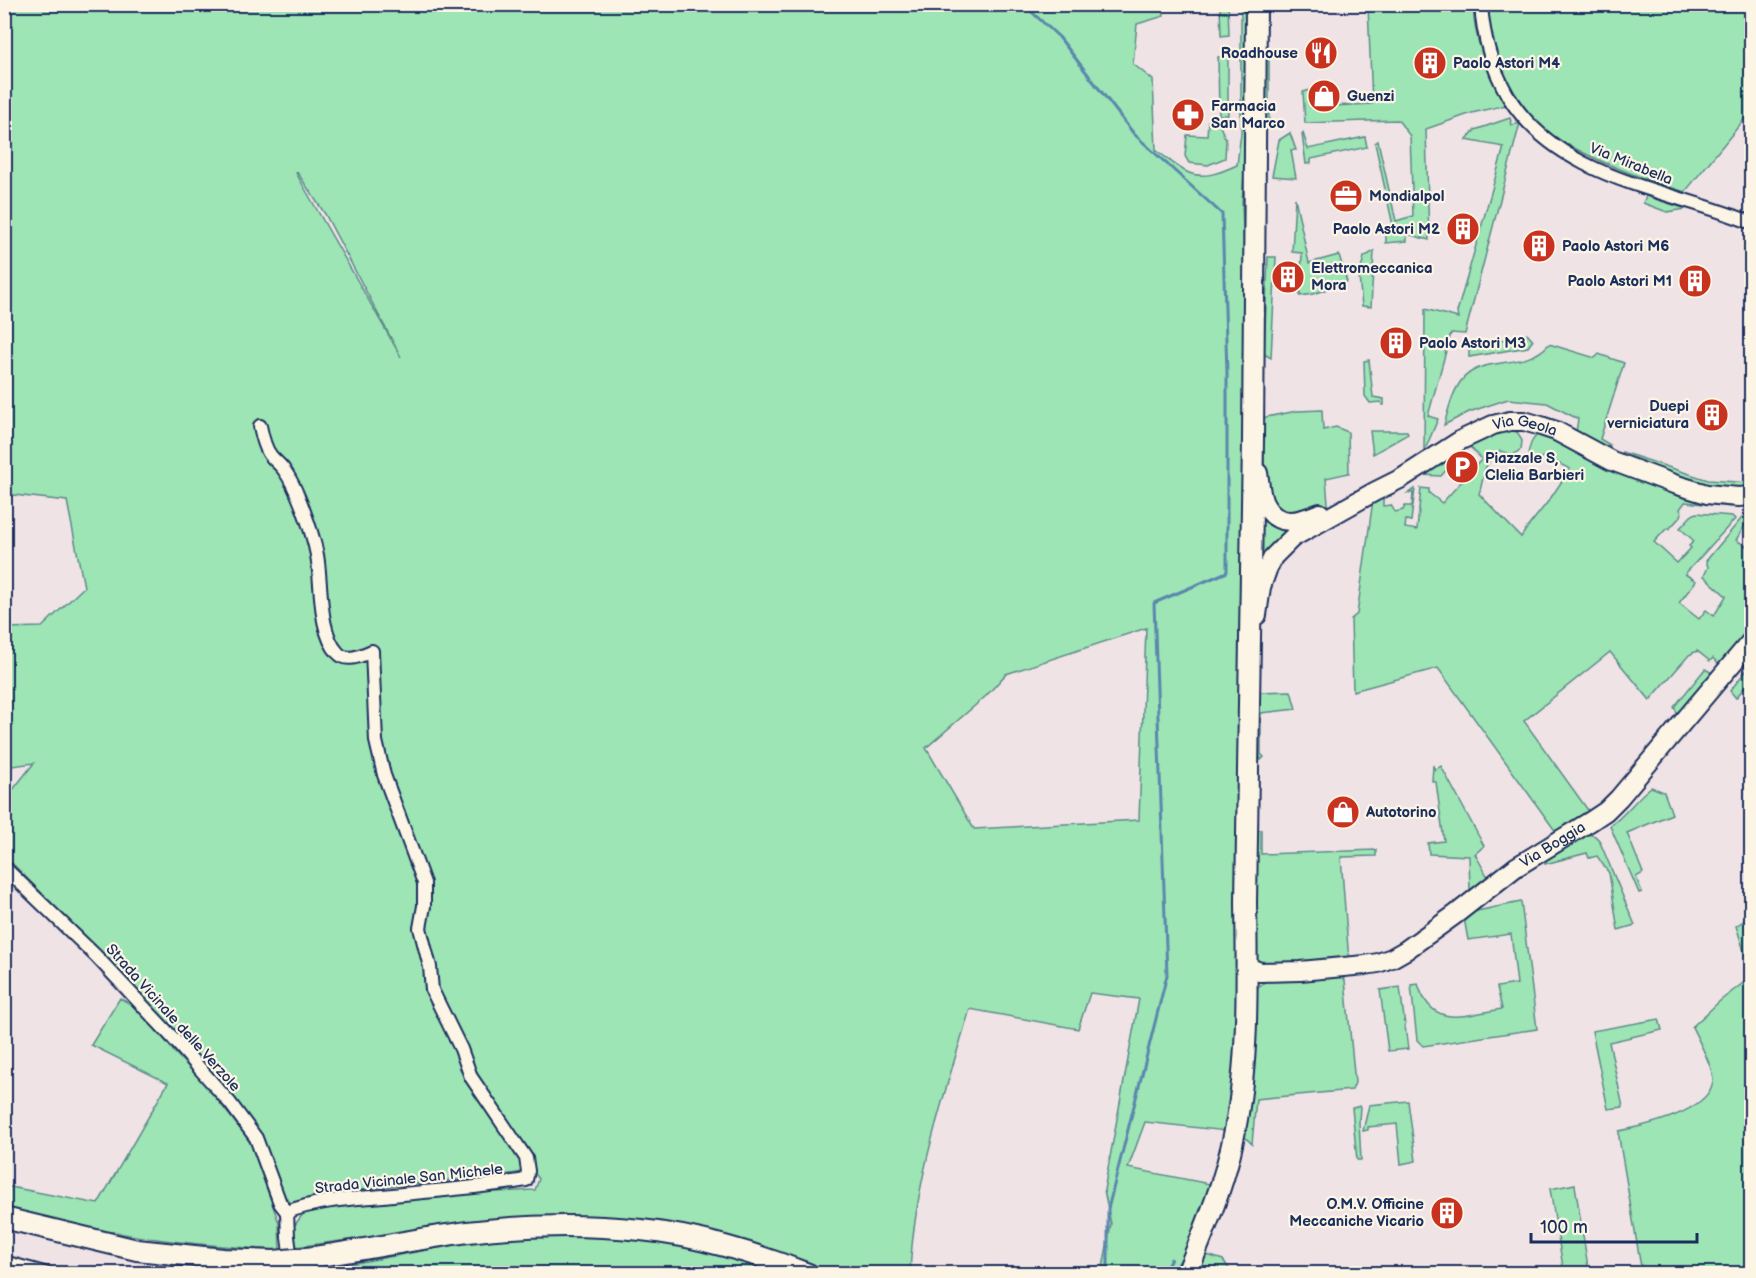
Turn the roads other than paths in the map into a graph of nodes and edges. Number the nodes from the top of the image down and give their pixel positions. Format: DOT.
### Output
graph roads {
  1 [pos="1256,4"];
  2 [pos="1481,4"];
  3 [pos="1752,223"];
  4 [pos="260,426"];
  5 [pos="1253,440"];
  6 [pos="1374,492"];
  7 [pos="1752,496"];
  8 [pos="1752,640"];
  9 [pos="1250,669"];
  10 [pos="4,867"];
  11 [pos="1247,967"];
  12 [pos="1300,971"];
  13 [pos="1246,991"];
  14 [pos="287,1212"];
  15 [pos="4,1218"];
  16 [pos="1206,1227"];
  17 [pos="4,1262"];
  18 [pos="299,1266"];
  19 [pos="48,1274"];
  20 [pos="808,1274"];
  21 [pos="1177,1274"];
  22 [pos="1187,1274"];
  1 -- 5 [label="main road"];
  2 -- 3 [label="street, Via Mirabella"];
  4 -- 14 [label="street, Strada Vicinale San Michele"];
  5 -- 6 [label="street, Via Geola"];
  5 -- 9 [label="main road"];
  6 -- 7 [label="street, Via Geola"];
  6 -- 9 [label="street, Via Geola"];
  8 -- 12 [label="street, Via Boggia"];
  9 -- 11 [label="main road"];
  10 -- 14 [label="street, Strada Vicinale delle Verzole"];
  11 -- 12 [label="street, Via Boggia"];
  11 -- 13 [label="main road"];
  12 -- 13 [label="street, Via Boggia"];
  13 -- 16 [label="main road"];
  14 -- 18 [label="street"];
  15 -- 18 [label="main road, bridge"];
  16 -- 21 [label="main road"];
  16 -- 22 [label="main road"];
  17 -- 19 [label="street"];
  18 -- 20 [label="main road"];
}
